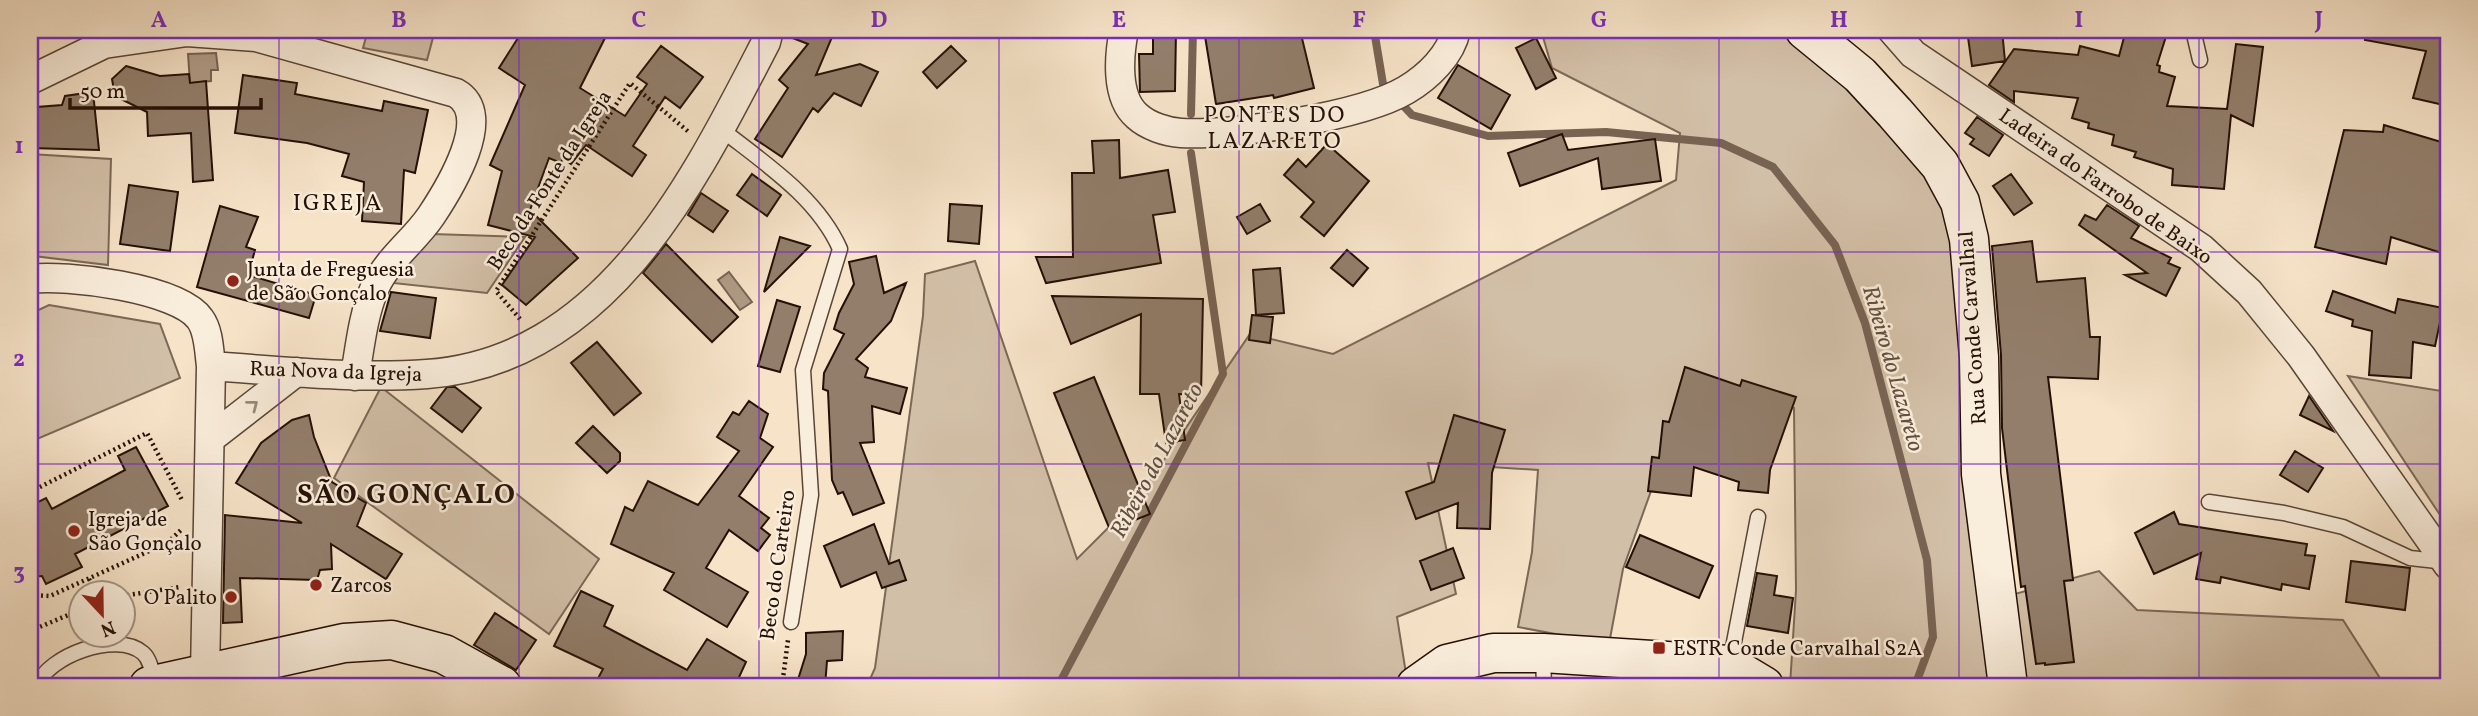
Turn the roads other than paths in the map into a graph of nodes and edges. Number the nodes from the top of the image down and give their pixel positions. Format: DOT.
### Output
graph roads {
  1 [pos="769,30"];
  2 [pos="1124,30"];
  3 [pos="1457,30"];
  4 [pos="1805,30"];
  5 [pos="1892,30"];
  6 [pos="2193,30"];
  7 [pos="256,33"];
  8 [pos="2200,60"];
  9 [pos="30,80"];
  10 [pos="715,139"];
  11 [pos="30,279"];
  12 [pos="211,366"];
  13 [pos="296,372"];
  14 [pos="355,376"];
  15 [pos="211,438"];
  16 [pos="2209,502"];
  17 [pos="1758,517"];
  18 [pos="2447,564"];
  19 [pos="790,622"];
  20 [pos="1729,665"];
  21 [pos="1543,670"];
  22 [pos="198,679"];
  23 [pos="37,686"];
  24 [pos="152,686"];
  25 [pos="502,686"];
  26 [pos="1416,686"];
  27 [pos="1764,686"];
  28 [pos="2008,686"];
  1 -- 10 [label="street, Rua Nova da Igreja"];
  2 -- 3 [label="street"];
  4 -- 28 [label="main road, Rua Conde Carvalhal"];
  5 -- 18 [label="street, Ladeira do Farrobo de Baixo"];
  6 -- 8 [label="lane"];
  7 -- 9 [label="street"];
  7 -- 14 [label="street"];
  10 -- 14 [label="street, Rua Nova da Igreja"];
  10 -- 19 [label="lane, Beco do Carteiro"];
  11 -- 12 [label="street"];
  12 -- 13 [label="street, Rua Nova da Igreja"];
  12 -- 15 [label="street"];
  13 -- 14 [label="street, Rua Nova da Igreja"];
  15 -- 13 [label="street, one-way"];
  15 -- 22 [label="street"];
  16 -- 18 [label="lane"];
  17 -- 20 [label="lane"];
  20 -- 21 [label="main road"];
  20 -- 27 [label="main road"];
  21 -- 26 [label="main road"];
  22 -- 24 [label="main road"];
  22 -- 25 [label="main road"];
  23 -- 24 [label="lane"];
}
